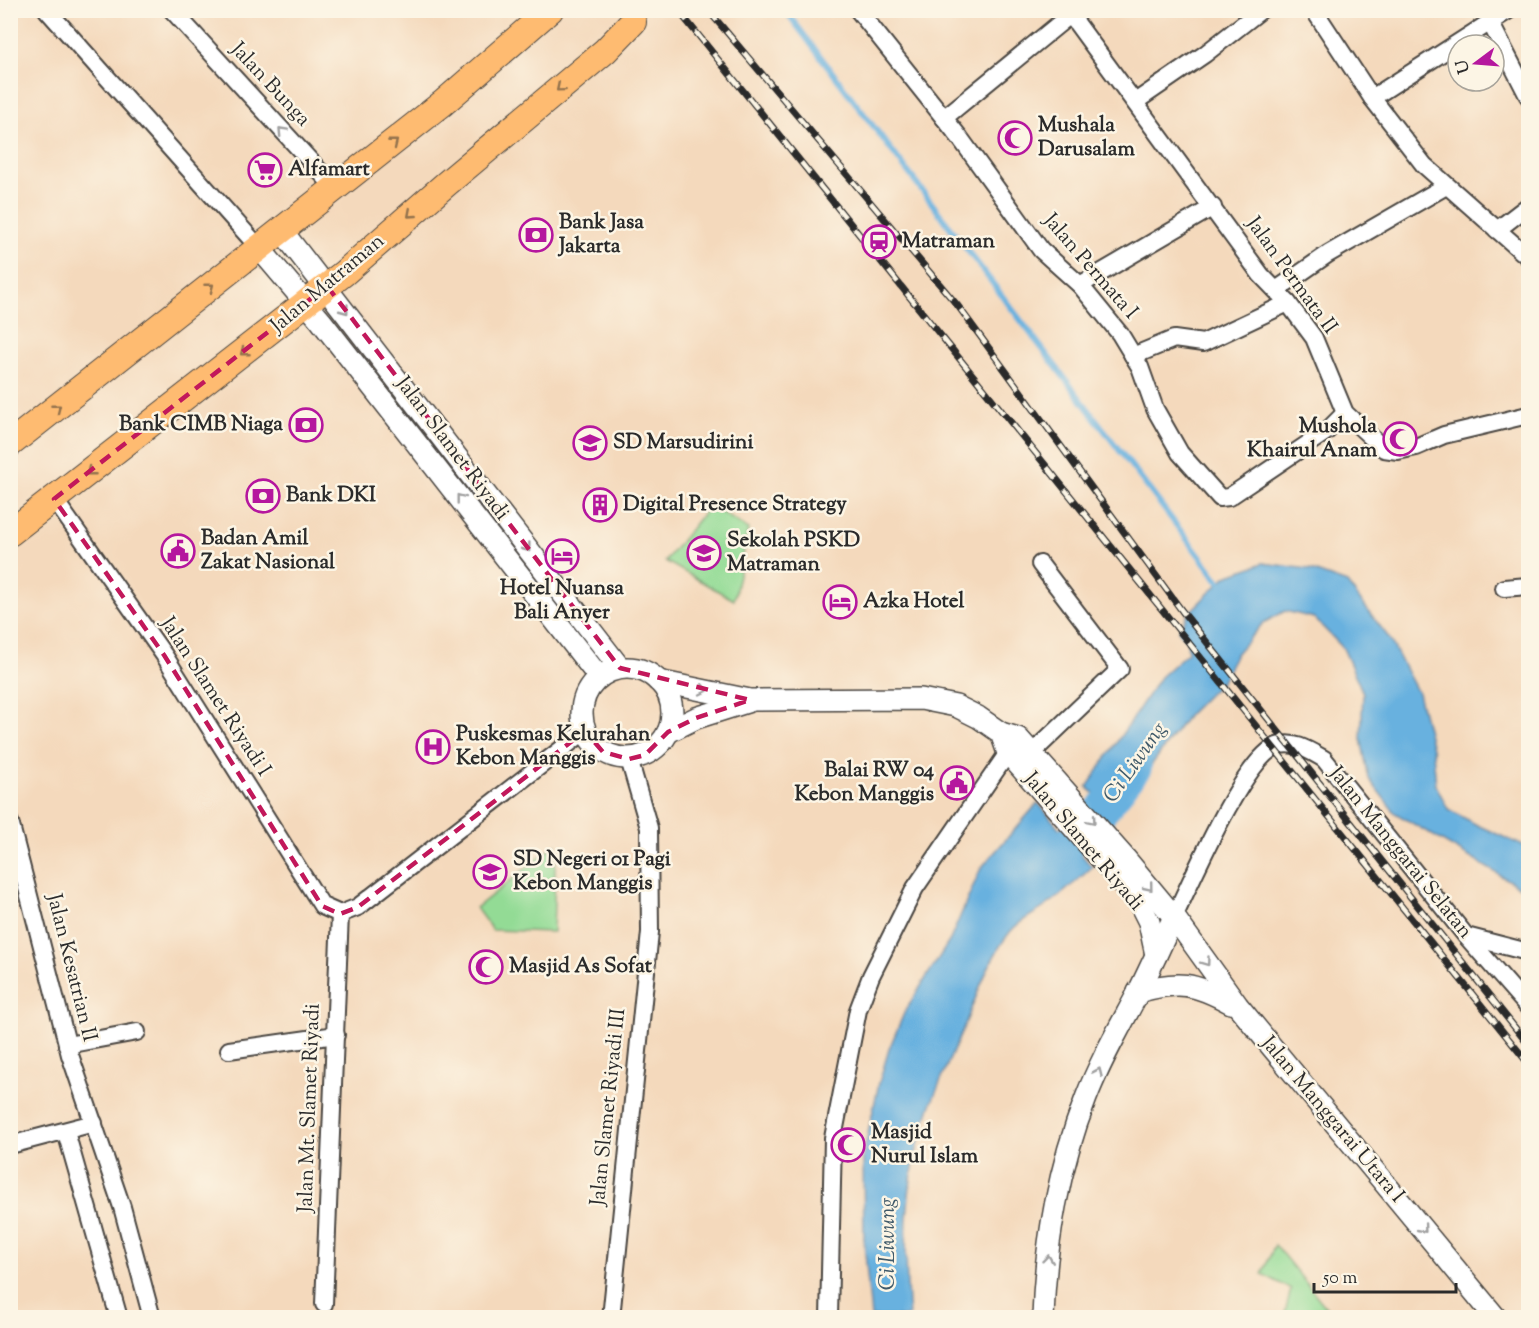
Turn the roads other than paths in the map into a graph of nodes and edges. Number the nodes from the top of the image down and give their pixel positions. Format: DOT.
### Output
graph roads {
  1 [pos="47,10"];
  2 [pos="550,10"];
  3 [pos="858,10"];
  4 [pos="1261,10"];
  5 [pos="1314,10"];
  6 [pos="1509,10"];
  7 [pos="173,11"];
  8 [pos="1068,13"];
  9 [pos="1490,22"];
  10 [pos="620,36"];
  11 [pos="1528,96"];
  12 [pos="1372,98"];
  13 [pos="1135,102"];
  14 [pos="944,118"];
  15 [pos="1446,186"];
  16 [pos="336,189"];
  17 [pos="1528,206"];
  18 [pos="1213,207"];
  19 [pos="1497,230"];
  20 [pos="282,231"];
  21 [pos="260,249"];
  22 [pos="1528,257"];
  23 [pos="1080,285"];
  24 [pos="327,286"];
  25 [pos="1276,290"];
  26 [pos="307,303"];
  27 [pos="1288,303"];
  28 [pos="1133,356"];
  29 [pos="1345,412"];
  30 [pos="1528,415"];
  31 [pos="10,444"];
  32 [pos="54,499"];
  33 [pos="10,533"];
  34 [pos="1040,564"];
  35 [pos="1528,586"];
  36 [pos="1504,588"];
  37 [pos="620,668"];
  38 [pos="599,677"];
  39 [pos="658,681"];
  40 [pos="750,700"];
  41 [pos="585,731"];
  42 [pos="668,732"];
  43 [pos="1015,744"];
  44 [pos="629,759"];
  45 [pos="10,822"];
  46 [pos="1117,863"];
  47 [pos="340,914"];
  48 [pos="1174,917"];
  49 [pos="1466,936"];
  50 [pos="1528,952"];
  51 [pos="1156,955"];
  52 [pos="1138,992"];
  53 [pos="1238,1006"];
  54 [pos="1528,1006"];
  55 [pos="137,1032"];
  56 [pos="336,1035"];
  57 [pos="67,1045"];
  58 [pos="229,1050"];
  59 [pos="94,1123"];
  60 [pos="66,1131"];
  61 [pos="10,1145"];
  62 [pos="324,1304"];
  63 [pos="119,1317"];
  64 [pos="152,1317"];
  65 [pos="611,1317"];
  66 [pos="829,1317"];
  67 [pos="1043,1317"];
  68 [pos="1496,1317"];
  1 -- 21 [label="street"];
  16 -- 2 [label="main road, one-way"];
  3 -- 14 [label="street, Jalan Permata I"];
  4 -- 13 [label="street"];
  5 -- 12 [label="street"];
  6 -- 9 [label="street"];
  16 -- 7 [label="street, Jalan Bunga, one-way"];
  8 -- 13 [label="street, Jalan Permata II"];
  8 -- 14 [label="street"];
  9 -- 11 [label="street"];
  9 -- 12 [label="street"];
  10 -- 24 [label="main road, Jalan Matraman, one-way"];
  12 -- 15 [label="street"];
  13 -- 18 [label="street, Jalan Permata II"];
  14 -- 23 [label="street, Jalan Permata I"];
  15 -- 19 [label="street"];
  15 -- 25 [label="street"];
  16 -- 20 [label="main road"];
  17 -- 19 [label="street"];
  18 -- 23 [label="street"];
  18 -- 25 [label="street, Jalan Permata II"];
  19 -- 22 [label="street"];
  20 -- 21 [label="main road"];
  20 -- 24 [label="street, Jalan Slamet Riyadi"];
  21 -- 26 [label="street, Jalan Slamet Riyadi"];
  31 -- 21 [label="main road, one-way"];
  23 -- 28 [label="street, Jalan Permata I"];
  24 -- 26 [label="main road, Jalan Matraman"];
  24 -- 37 [label="street, Jalan Slamet Riyadi, one-way"];
  25 -- 27 [label="street, Jalan Permata II"];
  26 -- 32 [label="main road, Jalan Matraman, one-way"];
  38 -- 26 [label="street, Jalan Slamet Riyadi, one-way"];
  27 -- 28 [label="street"];
  27 -- 29 [label="street, Jalan Permata II"];
  28 -- 29 [label="street, Jalan Permata I"];
  29 -- 30 [label="street, Jalan Permata II"];
  32 -- 33 [label="main road, Jalan Matraman"];
  32 -- 47 [label="street, Jalan Slamet Riyadi I"];
  34 -- 43 [label="street"];
  35 -- 36 [label="street"];
  37 -- 38 [label="street"];
  37 -- 39 [label="street"];
  38 -- 41 [label="street"];
  39 -- 40 [label="street, Jalan Slamet Riyadi, one-way"];
  39 -- 42 [label="street"];
  40 -- 42 [label="street, Jalan Slamet Riyadi"];
  40 -- 43 [label="street, Jalan Slamet Riyadi"];
  41 -- 44 [label="street"];
  41 -- 47 [label="street"];
  42 -- 44 [label="street"];
  43 -- 46 [label="street, Jalan Slamet Riyadi"];
  43 -- 66 [label="street"];
  44 -- 65 [label="street, Jalan Slamet Riyadi III"];
  45 -- 57 [label="street, Jalan Kesatrian II"];
  46 -- 48 [label="street, Jalan Slamet Riyadi, one-way"];
  46 -- 51 [label="street, Jalan Slamet Riyadi"];
  47 -- 56 [label="street, Jalan Mt. Slamet Riyadi"];
  48 -- 49 [label="street, Jalan Manggarai Selatan"];
  48 -- 51 [label="street, Jalan Manggarai Selatan"];
  48 -- 53 [label="street, Jalan Manggarai Utara I, one-way"];
  49 -- 50 [label="street"];
  49 -- 54 [label="street, Jalan Manggarai Selatan"];
  51 -- 52 [label="street, Jalan Manggarai Selatan"];
  52 -- 53 [label="street"];
  67 -- 52 [label="street, Jalan Manggarai Selatan, one-way"];
  53 -- 68 [label="street, Jalan Manggarai Utara I, one-way"];
  55 -- 57 [label="street"];
  56 -- 58 [label="street"];
  56 -- 62 [label="street, Jalan Mt. Slamet Riyadi"];
  57 -- 59 [label="street, Jalan Kesatrian II"];
  59 -- 60 [label="street"];
  59 -- 64 [label="street, Jalan Kesatrian II"];
  60 -- 61 [label="street"];
  60 -- 63 [label="street"];
}
